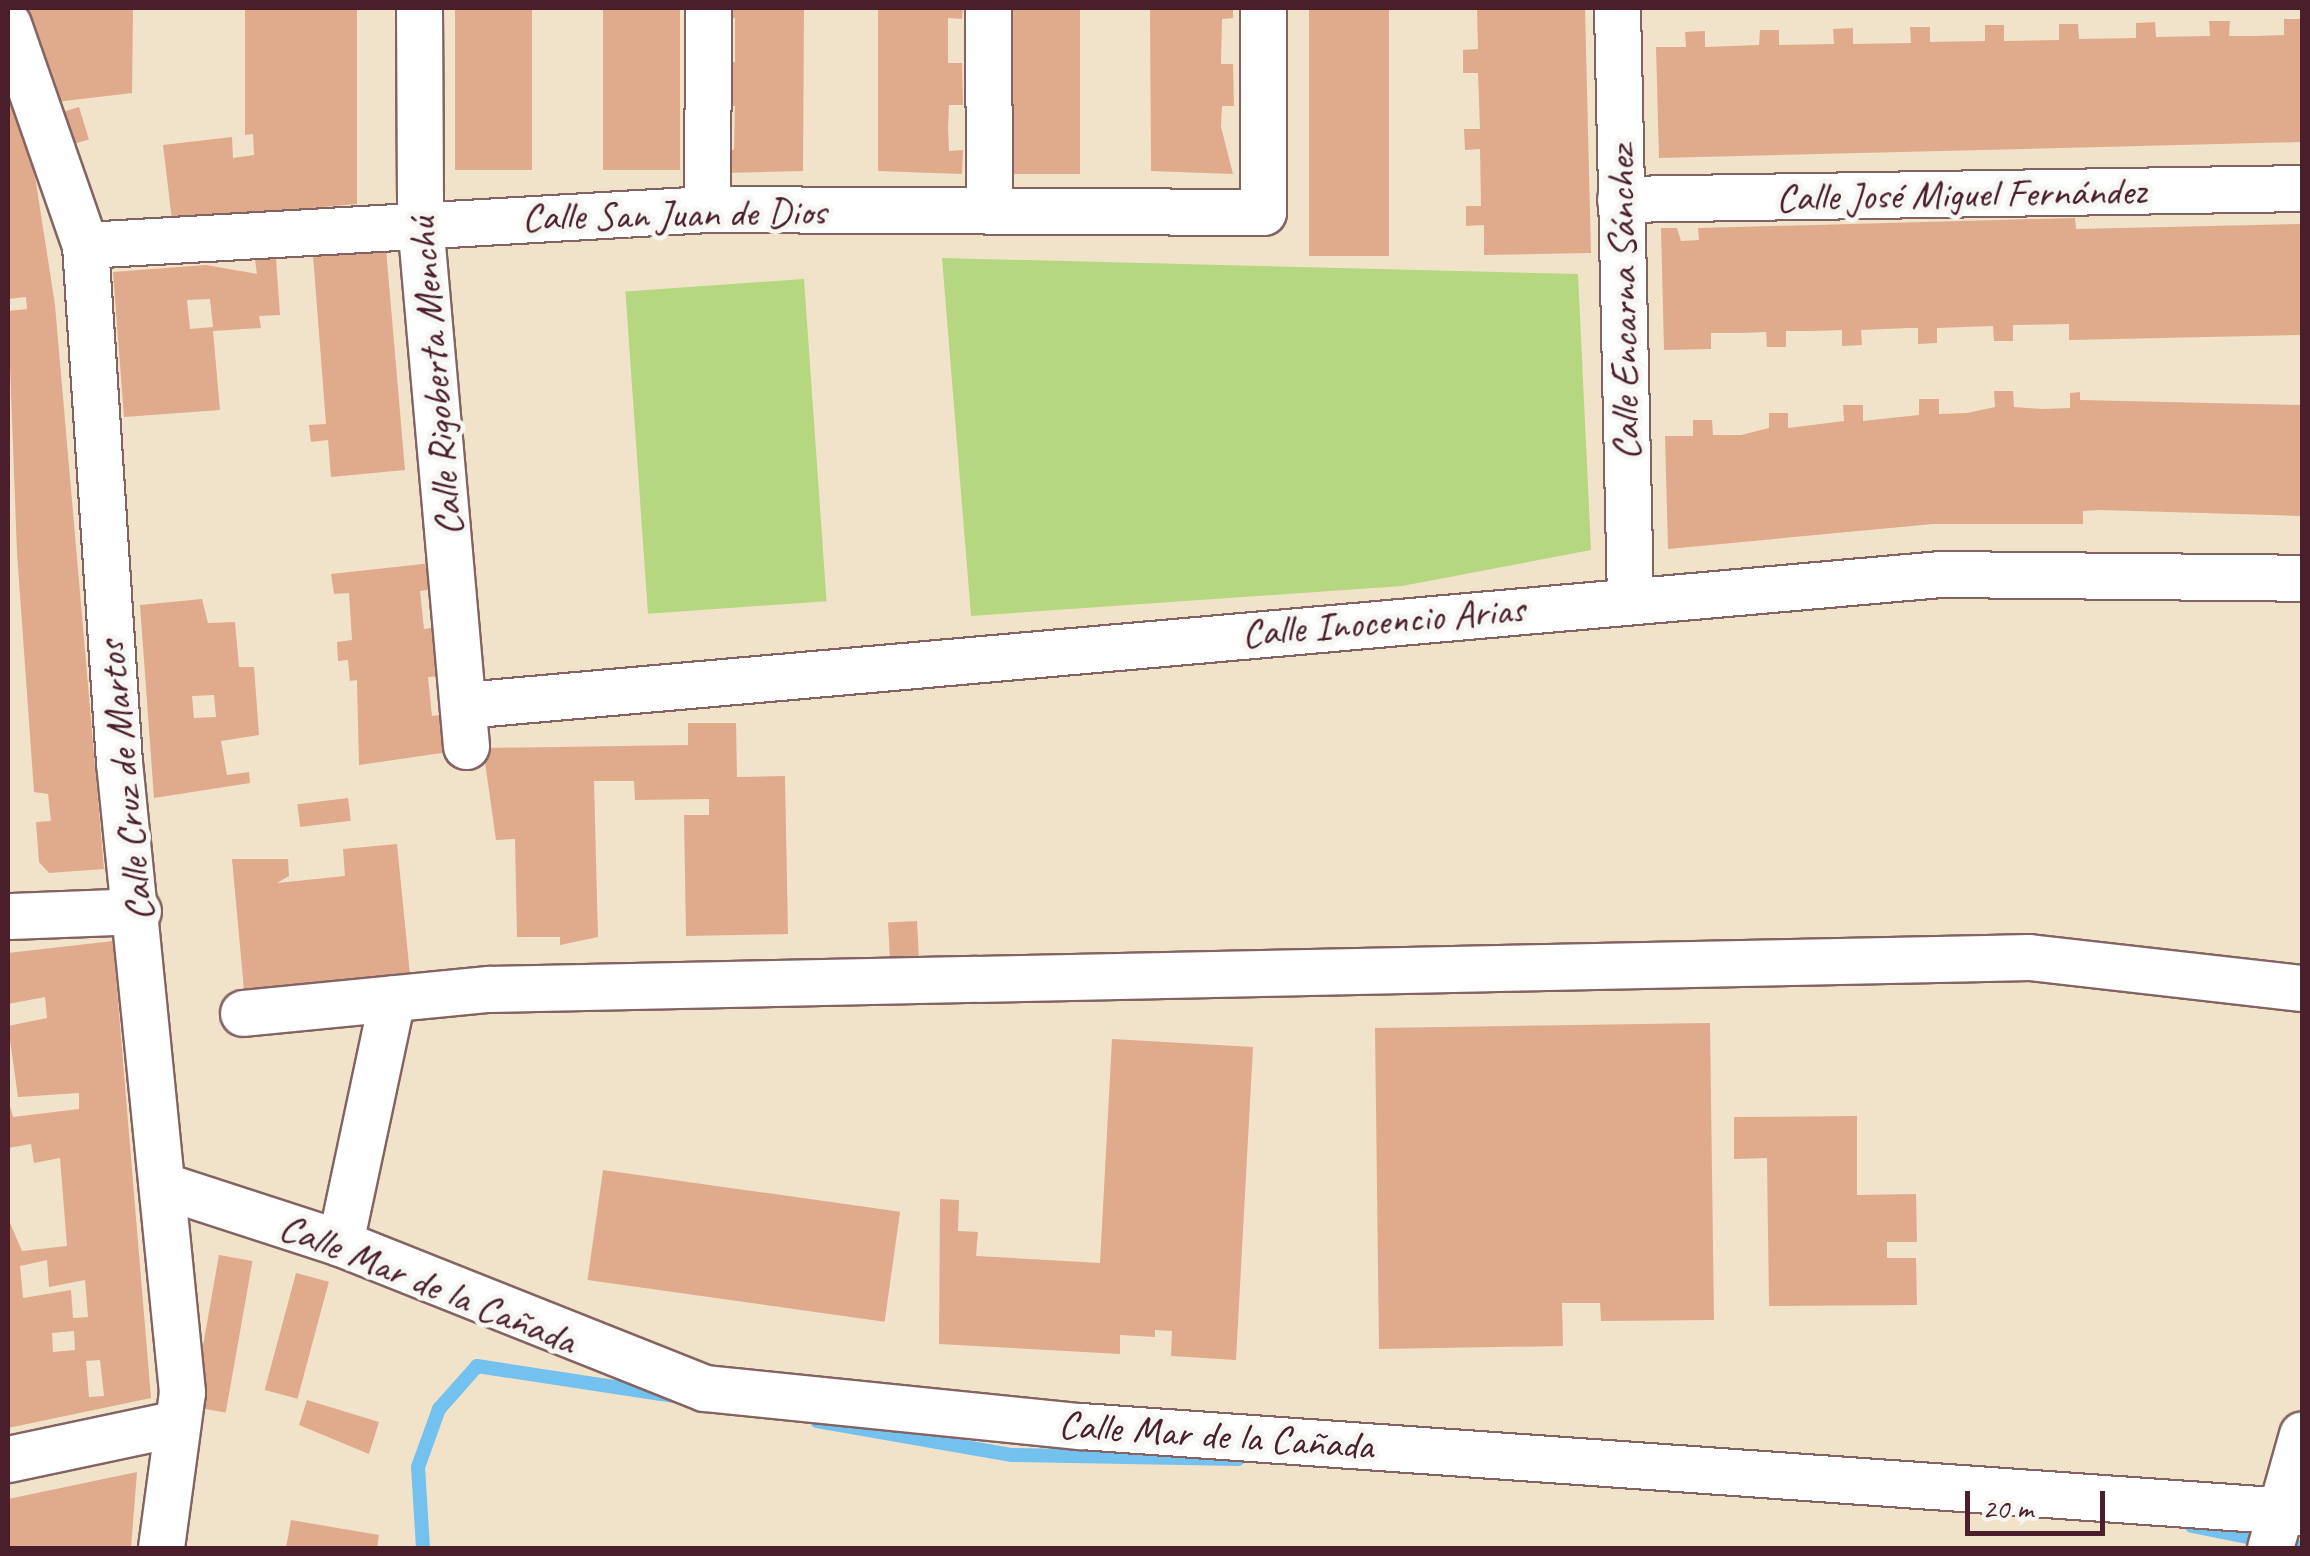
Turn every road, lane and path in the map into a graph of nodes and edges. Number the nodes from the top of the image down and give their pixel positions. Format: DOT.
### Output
graph roads {
  1 [pos="419,8"];
  2 [pos="708,8"];
  3 [pos="988,8"];
  4 [pos="1263,8"];
  5 [pos="1617,8"];
  6 [pos="8,24"];
  7 [pos="2302,188"];
  8 [pos="1620,200"];
  9 [pos="707,209"];
  10 [pos="988,210"];
  11 [pos="420,222"];
  12 [pos="85,245"];
  13 [pos="2302,578"];
  14 [pos="1630,598"];
  15 [pos="465,725"];
  16 [pos="138,912"];
  17 [pos="8,916"];
  18 [pos="2302,988"];
  19 [pos="392,998"];
  20 [pos="243,1013"];
  21 [pos="165,1186"];
  22 [pos="340,1243"];
  23 [pos="173,1424"];
  24 [pos="2302,1434"];
  25 [pos="8,1459"];
  26 [pos="2282,1523"];
  27 [pos="162,1548"];
  1 -- 11 [label="street, Calle Rigoberta Menchú"];
  2 -- 9 [label="street"];
  3 -- 10 [label="street"];
  4 -- 10 [label="street, Calle San Juan de Dios"];
  5 -- 8 [label="street, Calle Encarna Sánchez"];
  6 -- 12 [label="street, Calle Cruz de Martos"];
  7 -- 8 [label="street, Calle José Miguel Fernández"];
  8 -- 14 [label="street, Calle Encarna Sánchez"];
  9 -- 10 [label="street, Calle San Juan de Dios"];
  9 -- 11 [label="street, Calle San Juan de Dios"];
  11 -- 12 [label="street, Calle San Juan de Dios"];
  11 -- 15 [label="street, Calle Rigoberta Menchú"];
  12 -- 16 [label="street, Calle Cruz de Martos"];
  13 -- 14 [label="street, Calle Inocencio Arias"];
  14 -- 15 [label="street, Calle Inocencio Arias"];
  16 -- 17 [label="street"];
  16 -- 21 [label="street, Calle Cruz de Martos"];
  18 -- 19 [label="street"];
  19 -- 20 [label="street"];
  19 -- 22 [label="street"];
  21 -- 22 [label="street, Calle Mar de la Cañada"];
  21 -- 23 [label="street, Calle Cruz de Martos"];
  22 -- 26 [label="street, Calle Mar de la Cañada"];
  23 -- 25 [label="street"];
  23 -- 27 [label="street, Calle Cruz de Martos"];
  24 -- 26 [label="street"];
}
